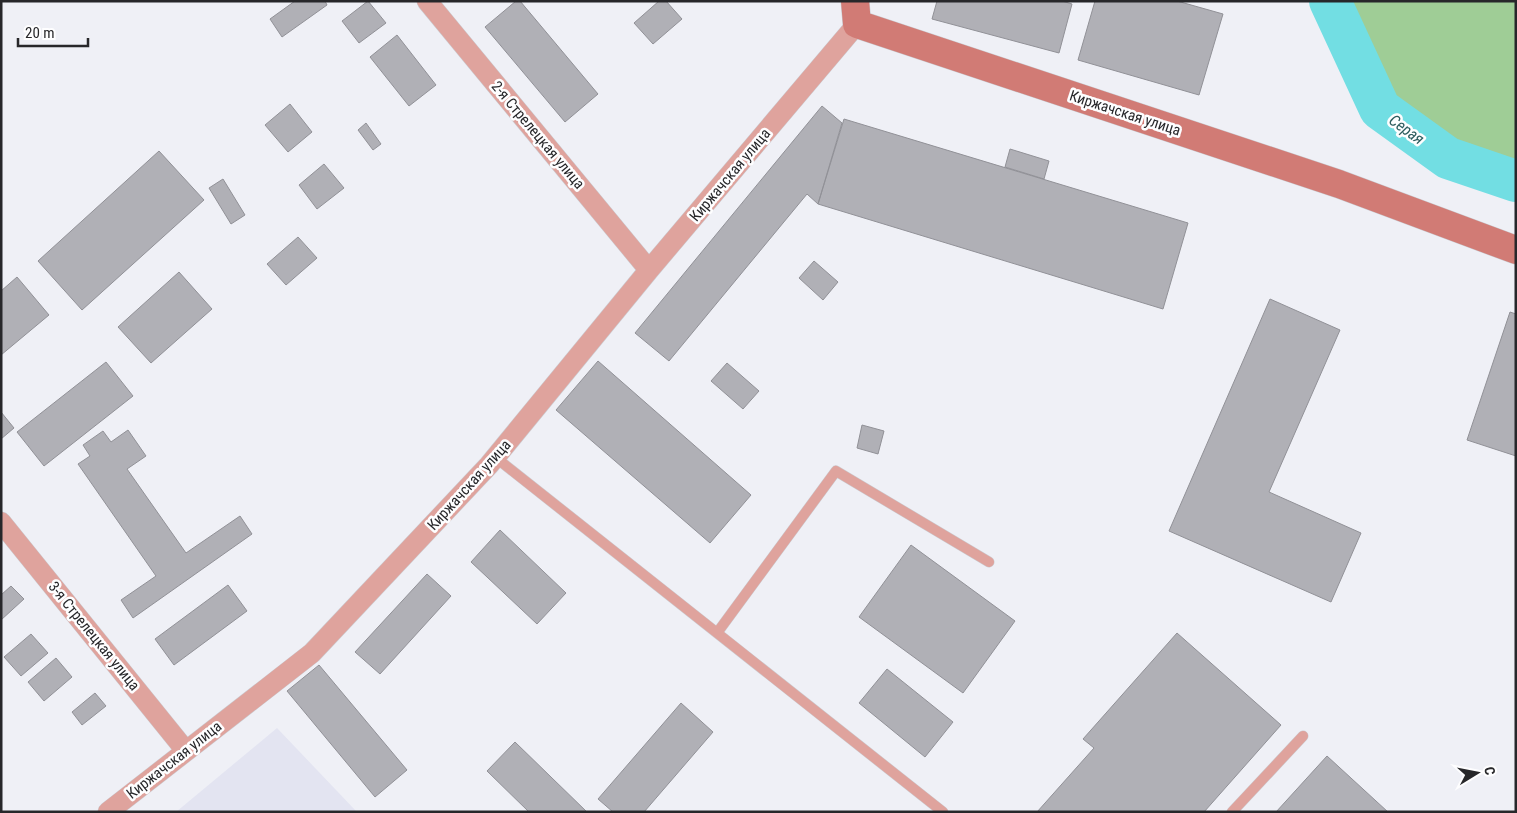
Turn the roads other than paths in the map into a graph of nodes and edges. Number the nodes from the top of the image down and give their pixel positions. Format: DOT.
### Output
graph roads {
  1 [pos="426,1"];
  2 [pos="856,13"];
  3 [pos="1516,250"];
  4 [pos="650,270"];
  5 [pos="496,457"];
  6 [pos="1,522"];
  7 [pos="989,562"];
  8 [pos="717,633"];
  9 [pos="1303,736"];
  10 [pos="186,751"];
  11 [pos="108,812"];
  12 [pos="943,812"];
  13 [pos="1232,812"];
  1 -- 4 [label="street, 2-я Стрелецкая улица"];
  2 -- 3 [label="street, Киржачская улица"];
  2 -- 4 [label="street, Киржачская улица"];
  4 -- 5 [label="street, Киржачская улица"];
  5 -- 8 [label="lane"];
  5 -- 10 [label="street, Киржачская улица"];
  6 -- 10 [label="street, 3-я Стрелецкая улица"];
  7 -- 8 [label="lane"];
  8 -- 12 [label="lane"];
  9 -- 13 [label="lane"];
  10 -- 11 [label="street, Киржачская улица"];
}
